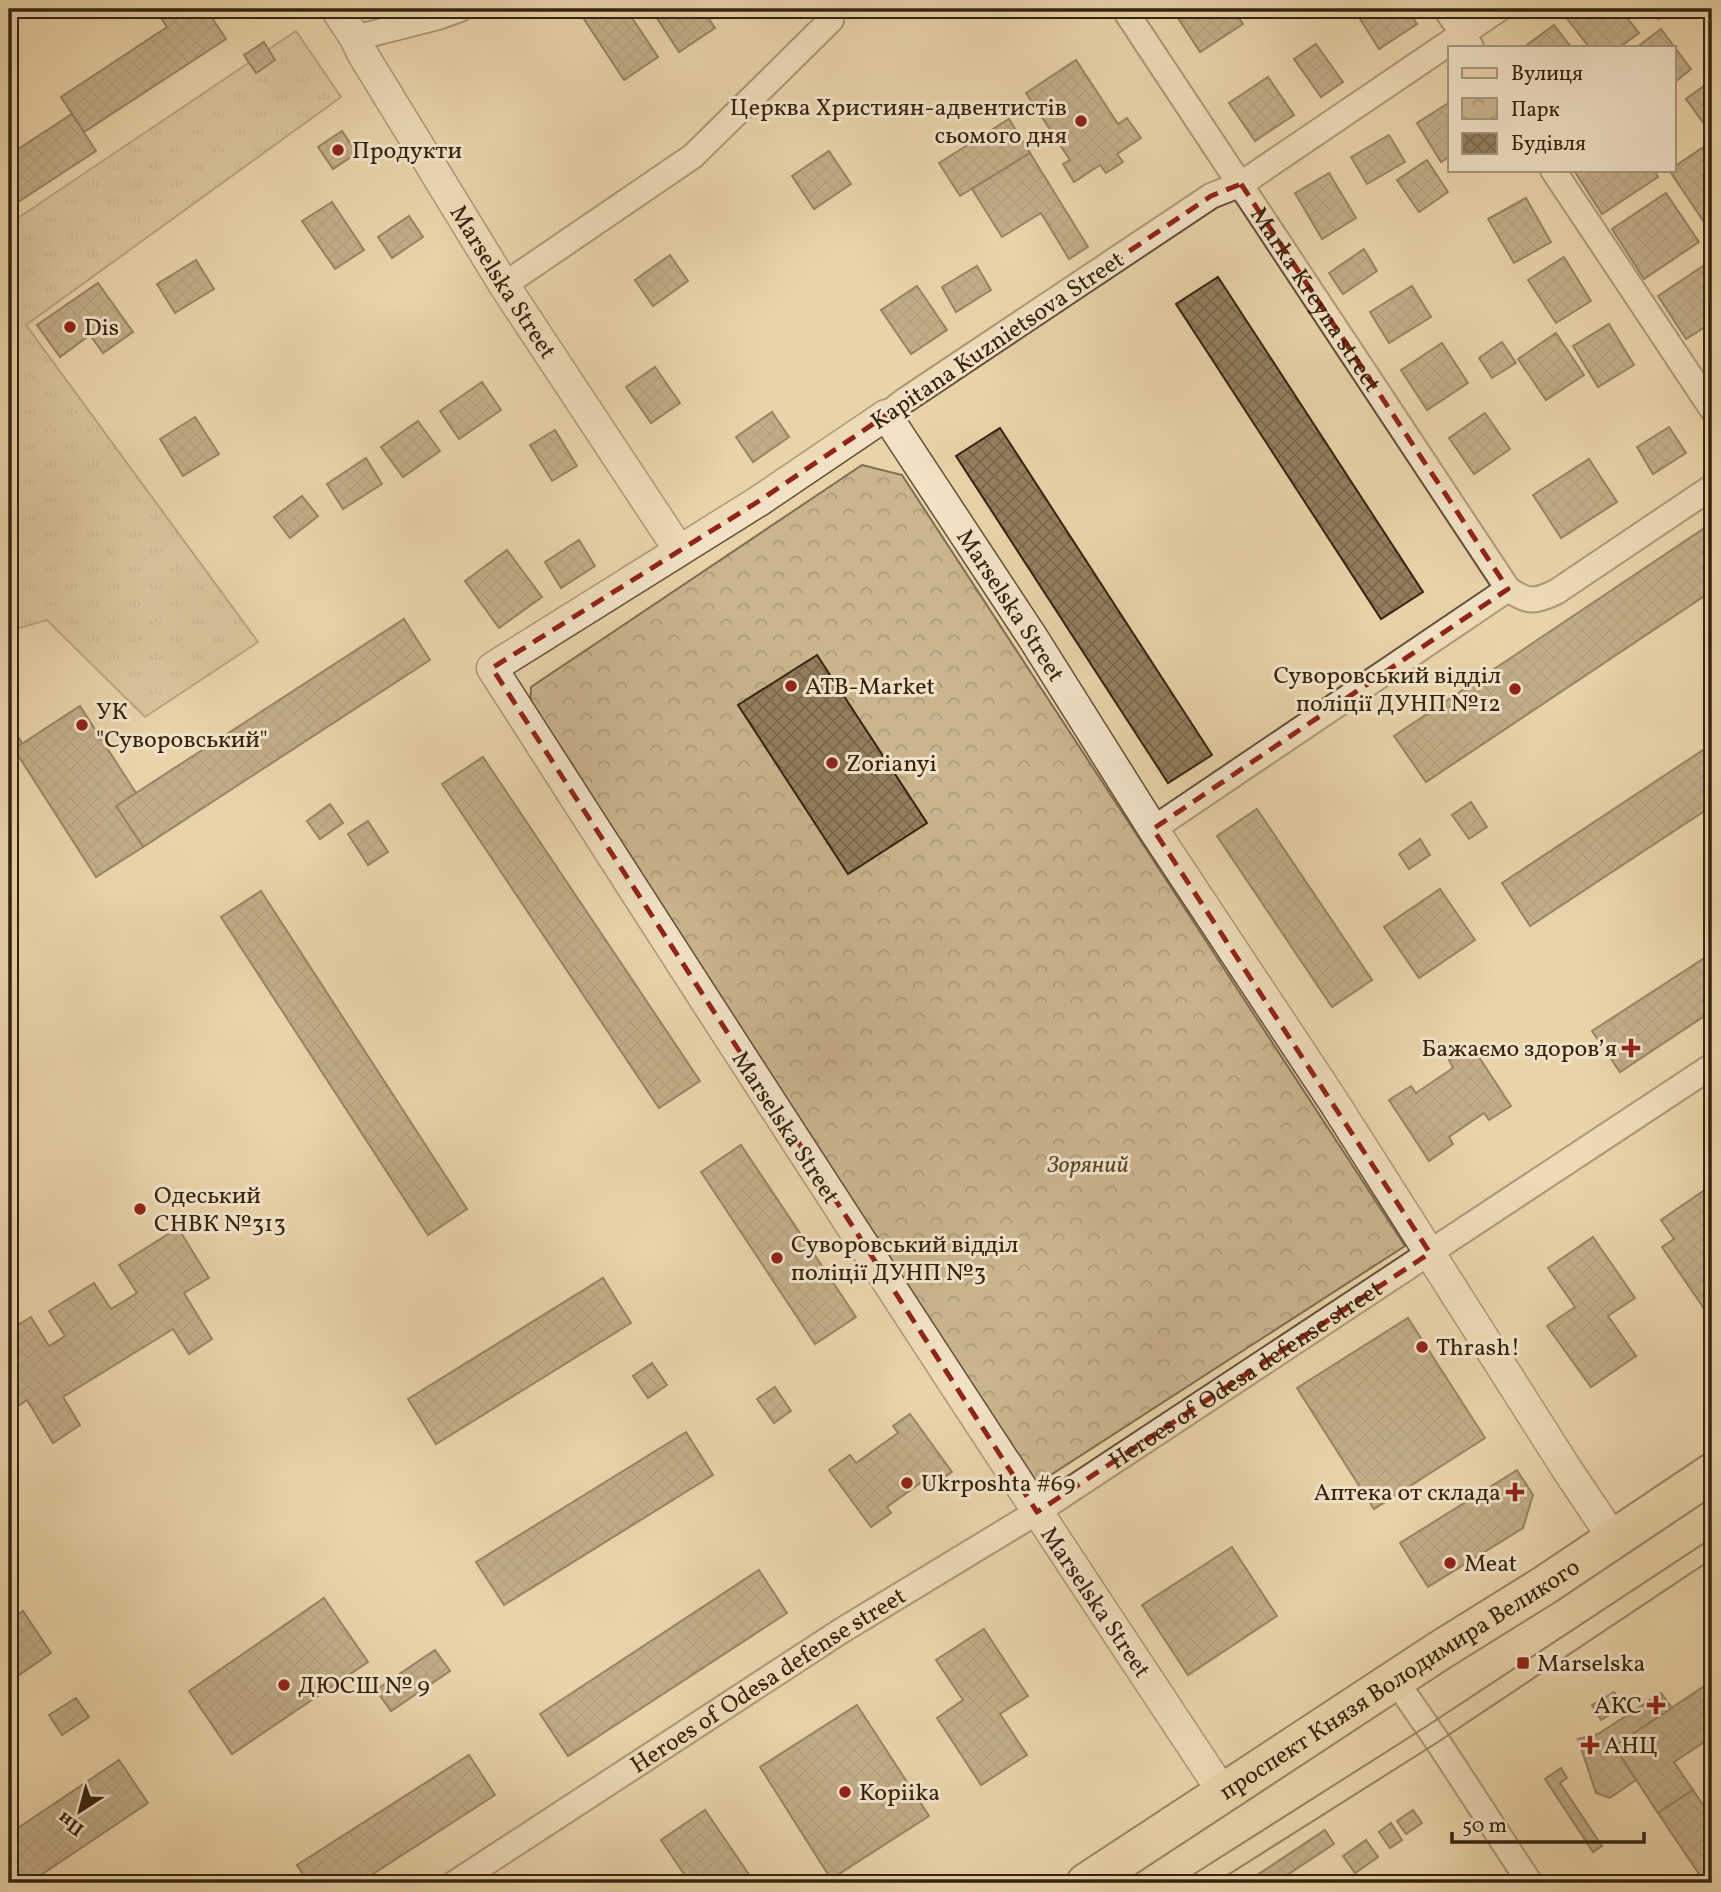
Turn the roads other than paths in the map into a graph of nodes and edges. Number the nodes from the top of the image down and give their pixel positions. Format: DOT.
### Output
graph roads {
  1 [pos="335,9"];
  2 [pos="460,9"];
  3 [pos="1124,9"];
  4 [pos="1446,9"];
  5 [pos="1499,9"];
  6 [pos="831,20"];
  7 [pos="355,38"];
  8 [pos="1466,40"];
  9 [pos="1448,52"];
  10 [pos="1554,172"];
  11 [pos="1241,184"];
  12 [pos="504,285"];
  13 [pos="1712,409"];
  14 [pos="886,415"];
  15 [pos="1712,486"];
  16 [pos="679,550"];
  17 [pos="1508,589"];
  18 [pos="492,668"];
  19 [pos="1153,829"];
  20 [pos="1712,1066"];
  21 [pos="1430,1253"];
  22 [pos="1712,1473"];
  23 [pos="1037,1512"];
  24 [pos="1613,1538"];
  25 [pos="1395,1680"];
  26 [pos="1224,1794"];
  27 [pos="455,1883"];
  28 [pos="1086,1883"];
  29 [pos="1530,1883"];
  1 -- 7 [label="street, Marselska Street"];
  2 -- 7 [label="street"];
  3 -- 11 [label="street, Marka Kreyna street"];
  4 -- 8 [label="street"];
  5 -- 8 [label="street, Kapitana Kuznietsova Street"];
  6 -- 12 [label="street"];
  7 -- 12 [label="street, Marselska Street"];
  9 -- 11 [label="street, Kapitana Kuznietsova Street"];
  10 -- 13 [label="street"];
  11 -- 14 [label="street, Kapitana Kuznietsova Street"];
  11 -- 17 [label="street, Marka Kreyna street"];
  12 -- 16 [label="street, Marselska Street"];
  14 -- 16 [label="street, Kapitana Kuznietsova Street"];
  14 -- 19 [label="street, Marselska Street"];
  15 -- 17 [label="street"];
  16 -- 18 [label="street, Kapitana Kuznietsova Street"];
  17 -- 19 [label="street"];
  18 -- 23 [label="street, Marselska Street"];
  19 -- 21 [label="street, Marselska Street"];
  20 -- 21 [label="street, Heroes of Odesa defense street"];
  21 -- 23 [label="street, Heroes of Odesa defense street"];
  21 -- 24 [label="street, Marselska Street"];
  22 -- 24 [label="main road, проспект Князя Володимира Великого"];
  23 -- 26 [label="street, Marselska Street"];
  23 -- 27 [label="street, Heroes of Odesa defense street"];
  24 -- 25 [label="main road, проспект Князя Володимира Великого"];
  25 -- 26 [label="main road, проспект Князя Володимира Великого"];
  25 -- 29 [label="street"];
  26 -- 28 [label="main road, проспект Князя Володимира Великого"];
}
